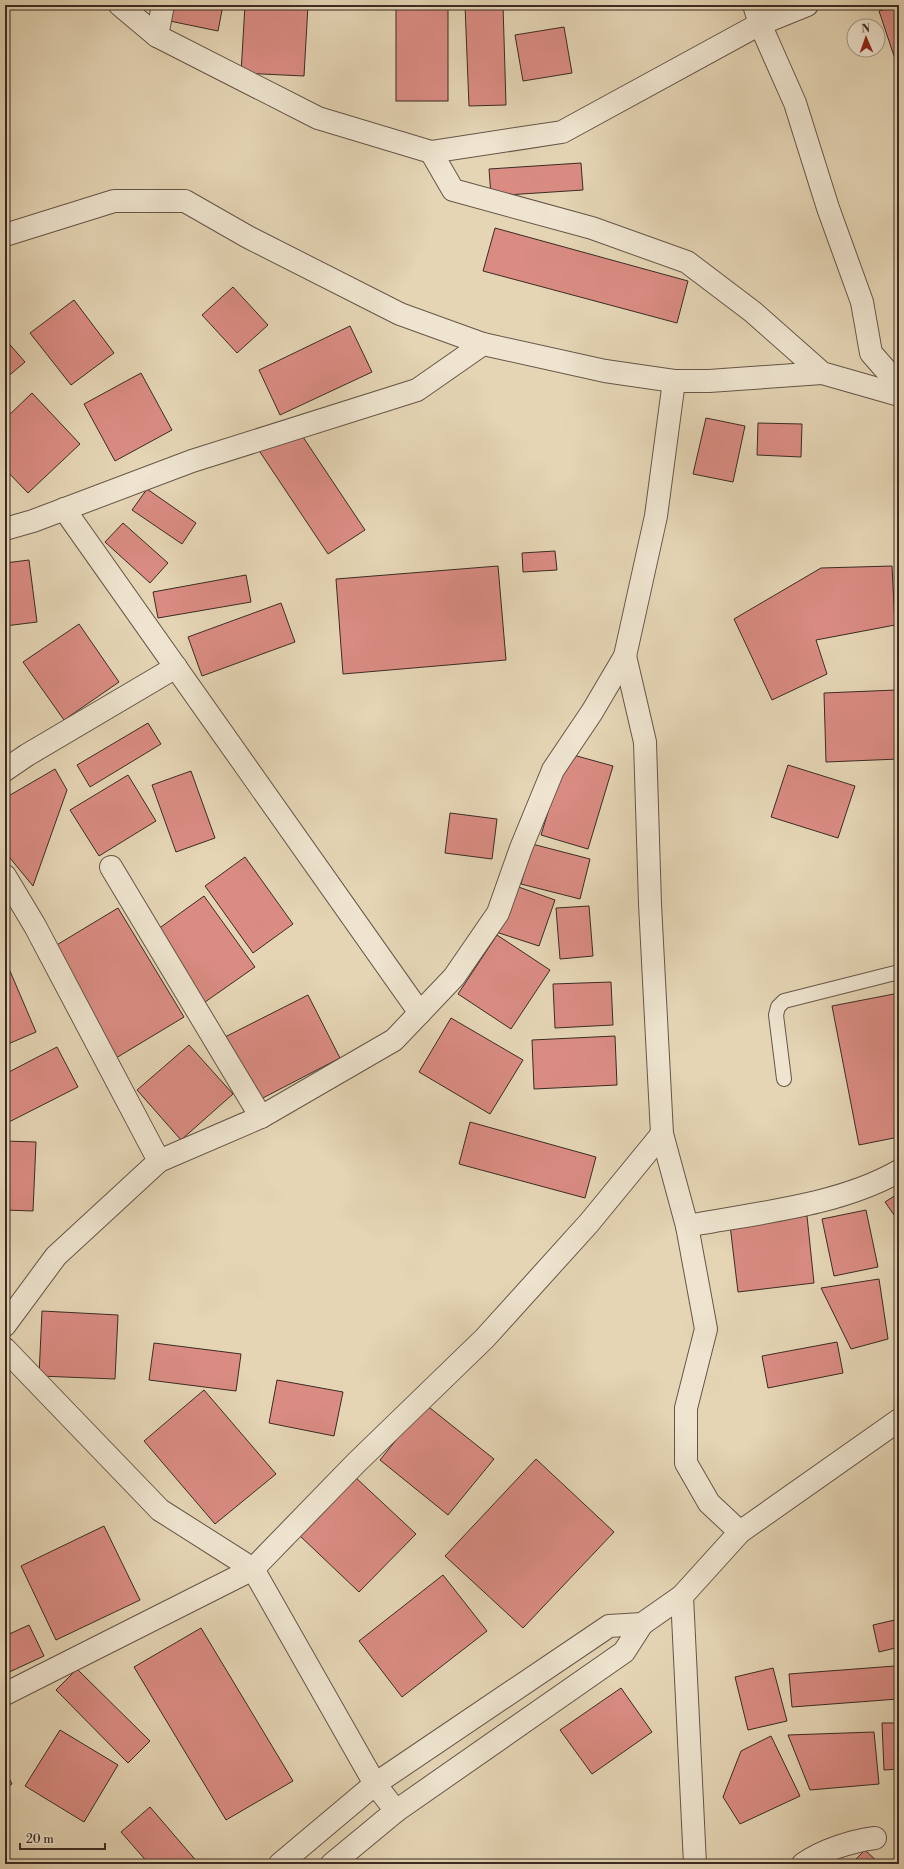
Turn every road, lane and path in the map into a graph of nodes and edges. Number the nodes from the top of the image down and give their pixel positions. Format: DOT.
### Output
graph roads {
  1 [pos="120,5"];
  2 [pos="163,5"];
  3 [pos="807,5"];
  4 [pos="757,15"];
  5 [pos="157,36"];
  6 [pos="431,152"];
  7 [pos="5,235"];
  8 [pos="483,344"];
  9 [pos="822,373"];
  10 [pos="674,381"];
  11 [pos="899,385"];
  12 [pos="899,395"];
  13 [pos="64,509"];
  14 [pos="5,529"];
  15 [pos="625,656"];
  16 [pos="176,667"];
  17 [pos="5,770"];
  18 [pos="111,868"];
  19 [pos="5,876"];
  20 [pos="899,972"];
  21 [pos="420,1012"];
  22 [pos="784,1079"];
  23 [pos="261,1117"];
  24 [pos="662,1134"];
  25 [pos="159,1161"];
  26 [pos="899,1171"];
  27 [pos="687,1226"];
  28 [pos="5,1325"];
  29 [pos="5,1350"];
  30 [pos="899,1420"];
  31 [pos="740,1532"];
  32 [pos="253,1569"];
  33 [pos="682,1596"];
  34 [pos="642,1624"];
  35 [pos="5,1694"];
  36 [pos="375,1784"];
  37 [pos="396,1811"];
  38 [pos="875,1838"];
  39 [pos="280,1864"];
  40 [pos="332,1864"];
  41 [pos="695,1864"];
  42 [pos="804,1864"];
  1 -- 5 [label="street"];
  2 -- 5 [label="street"];
  3 -- 4 [label="street"];
  4 -- 6 [label="street"];
  4 -- 11 [label="street"];
  5 -- 6 [label="street"];
  6 -- 9 [label="street"];
  7 -- 8 [label="street"];
  8 -- 10 [label="street"];
  8 -- 13 [label="street"];
  9 -- 10 [label="street"];
  9 -- 12 [label="street"];
  10 -- 15 [label="street"];
  13 -- 14 [label="street"];
  13 -- 16 [label="street"];
  15 -- 21 [label="street"];
  15 -- 24 [label="street"];
  16 -- 17 [label="street"];
  16 -- 21 [label="street"];
  18 -- 23 [label="street"];
  19 -- 25 [label="street"];
  20 -- 22 [label="lane"];
  21 -- 23 [label="street"];
  23 -- 25 [label="street"];
  24 -- 27 [label="street"];
  24 -- 32 [label="street"];
  25 -- 28 [label="street"];
  26 -- 27 [label="street"];
  27 -- 31 [label="street"];
  29 -- 32 [label="street"];
  30 -- 31 [label="street"];
  31 -- 33 [label="street"];
  32 -- 35 [label="street"];
  32 -- 36 [label="street"];
  33 -- 34 [label="street"];
  33 -- 41 [label="street"];
  34 -- 36 [label="street"];
  34 -- 37 [label="street"];
  36 -- 37 [label="street"];
  36 -- 39 [label="street"];
  37 -- 40 [label="street"];
  38 -- 42 [label="street"];
}
